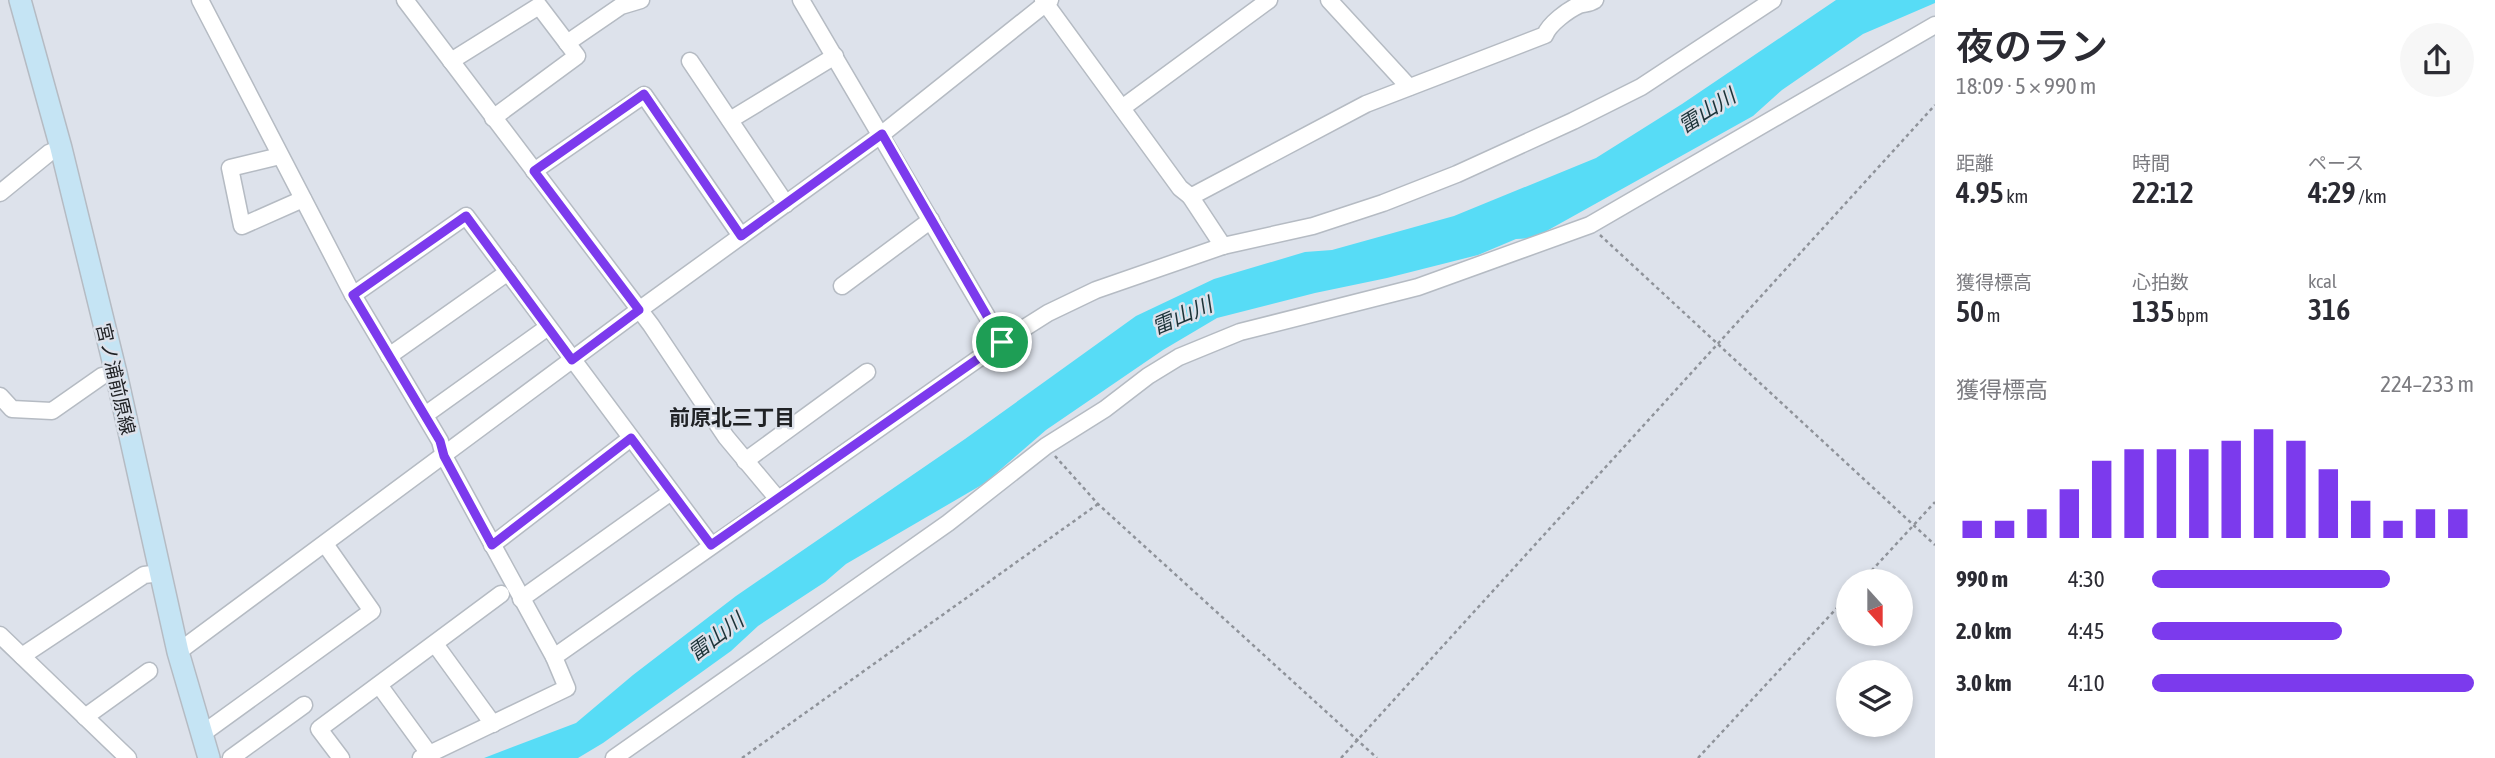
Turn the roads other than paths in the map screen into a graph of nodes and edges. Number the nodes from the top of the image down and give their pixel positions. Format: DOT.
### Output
graph roads {
  1 [pos="20,0"];
  2 [pos="200,0"];
  3 [pos="405,0"];
  4 [pos="641,0"];
  5 [pos="801,0"];
  6 [pos="1269,0"];
  7 [pos="1329,0"];
  8 [pos="1595,0"];
  9 [pos="1773,0"];
  10 [pos="1046,1"];
  11 [pos="1935,26"];
  12 [pos="567,43"];
  13 [pos="835,56"];
  14 [pos="451,61"];
  15 [pos="690,61"];
  16 [pos="1409,88"];
  17 [pos="1122,108"];
  18 [pos="493,118"];
  19 [pos="730,120"];
  20 [pos="882,134"];
  21 [pos="61,148"];
  22 [pos="280,156"];
  23 [pos="534,171"];
  24 [pos="0,192"];
  25 [pos="1190,196"];
  26 [pos="303,199"];
  27 [pos="786,204"];
  28 [pos="931,220"];
  29 [pos="741,236"];
  30 [pos="1223,246"];
  31 [pos="508,272"];
  32 [pos="842,286"];
  33 [pos="353,295"];
  34 [pos="639,310"];
  35 [pos="548,327"];
  36 [pos="1002,342"];
  37 [pos="389,356"];
  38 [pos="572,360"];
  39 [pos="867,372"];
  40 [pos="116,373"];
  41 [pos="0,396"];
  42 [pos="425,415"];
  43 [pos="631,438"];
  44 [pos="444,456"];
  45 [pos="746,461"];
  46 [pos="671,492"];
  47 [pos="777,498"];
  48 [pos="325,544"];
  49 [pos="492,545"];
  50 [pos="711,545"];
  51 [pos="160,573"];
  52 [pos="500,594"];
  53 [pos="521,599"];
  54 [pos="0,635"];
  55 [pos="435,643"];
  56 [pos="178,652"];
  57 [pos="22,656"];
  58 [pos="554,657"];
  59 [pos="149,671"];
  60 [pos="379,685"];
  61 [pos="304,705"];
  62 [pos="85,717"];
  63 [pos="493,724"];
  64 [pos="202,734"];
  65 [pos="426,756"];
  66 [pos="128,758"];
  67 [pos="209,758"];
  68 [pos="232,758"];
  69 [pos="341,758"];
  70 [pos="614,758"];
  1 -- 21 [label="main road, 宮ノ浦前原線"];
  2 -- 22 [label="street"];
  3 -- 14 [label="street"];
  4 -- 12 [label="street"];
  5 -- 13 [label="street"];
  6 -- 17 [label="street"];
  7 -- 16 [label="street"];
  8 -- 16 [label="street"];
  9 -- 30 [label="street"];
  10 -- 17 [label="street"];
  10 -- 20 [label="street"];
  11 -- 70 [label="street"];
  12 -- 14 [label="street"];
  12 -- 18 [label="street"];
  13 -- 19 [label="street"];
  13 -- 20 [label="street"];
  14 -- 18 [label="street"];
  15 -- 19 [label="street"];
  16 -- 25 [label="street"];
  17 -- 25 [label="street"];
  18 -- 23 [label="street"];
  19 -- 27 [label="street"];
  20 -- 27 [label="street"];
  20 -- 28 [label="street"];
  21 -- 24 [label="street"];
  21 -- 40 [label="main road, 宮ノ浦前原線"];
  22 -- 26 [label="street"];
  22 -- 26 [label="street"];
  23 -- 29 [label="street"];
  23 -- 34 [label="street"];
  25 -- 30 [label="street"];
  26 -- 33 [label="street"];
  27 -- 29 [label="street"];
  28 -- 32 [label="street"];
  28 -- 36 [label="street"];
  29 -- 34 [label="street"];
  30 -- 36 [label="street"];
  31 -- 33 [label="street"];
  31 -- 35 [label="street"];
  31 -- 37 [label="street"];
  33 -- 37 [label="street"];
  34 -- 38 [label="street"];
  34 -- 45 [label="street"];
  35 -- 38 [label="street"];
  35 -- 42 [label="street"];
  36 -- 47 [label="street"];
  37 -- 42 [label="street"];
  38 -- 43 [label="street"];
  38 -- 44 [label="street"];
  39 -- 45 [label="street"];
  40 -- 41 [label="street"];
  40 -- 51 [label="main road, 宮ノ浦前原線"];
  42 -- 44 [label="street"];
  43 -- 46 [label="street"];
  43 -- 49 [label="street"];
  44 -- 48 [label="street"];
  44 -- 49 [label="street"];
  45 -- 47 [label="street"];
  46 -- 50 [label="street"];
  46 -- 53 [label="street"];
  47 -- 50 [label="street"];
  48 -- 56 [label="street"];
  48 -- 64 [label="street"];
  49 -- 53 [label="street"];
  50 -- 58 [label="street"];
  51 -- 56 [label="main road, 宮ノ浦前原線"];
  51 -- 57 [label="street"];
  52 -- 55 [label="street"];
  53 -- 58 [label="street"];
  54 -- 57 [label="street"];
  55 -- 60 [label="street"];
  55 -- 63 [label="street"];
  56 -- 64 [label="main road, 宮ノ浦前原線"];
  57 -- 62 [label="street"];
  58 -- 63 [label="street"];
  59 -- 62 [label="street"];
  60 -- 65 [label="street"];
  60 -- 69 [label="street"];
  61 -- 68 [label="street"];
  62 -- 66 [label="street"];
  63 -- 65 [label="street"];
  64 -- 67 [label="main road, 宮ノ浦前原線"];
}
